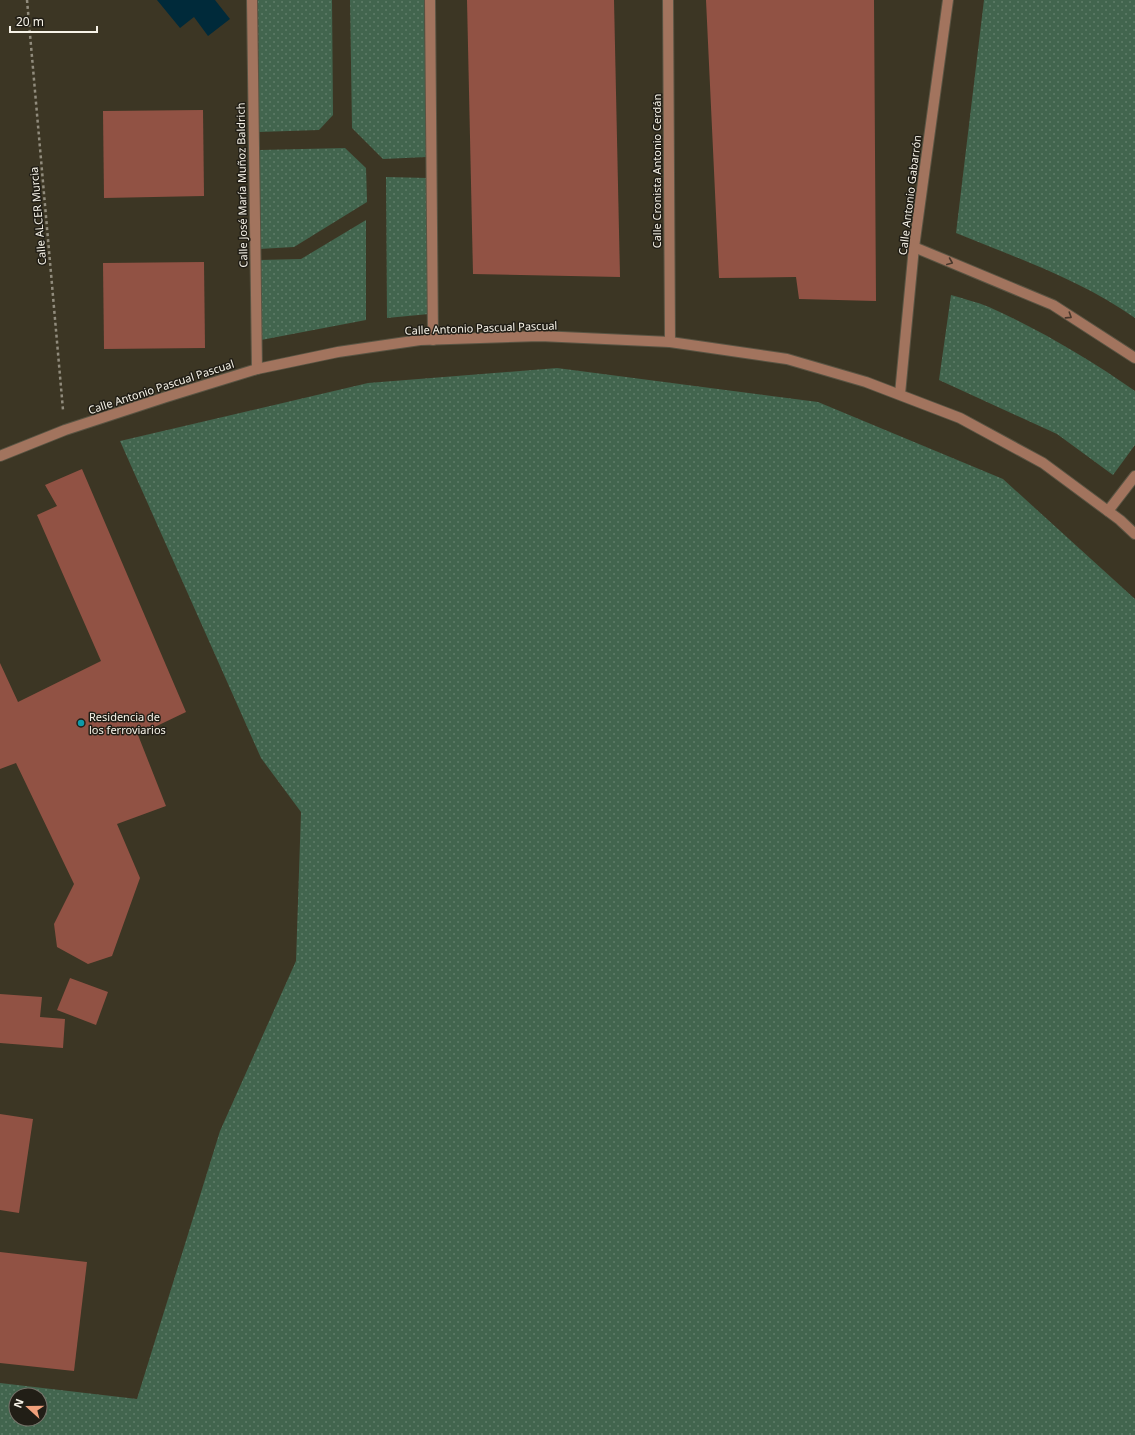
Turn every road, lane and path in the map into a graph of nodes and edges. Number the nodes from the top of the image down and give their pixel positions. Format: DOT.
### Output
graph roads {
  1 [pos="27,0"];
  2 [pos="252,0"];
  3 [pos="430,0"];
  4 [pos="668,0"];
  5 [pos="948,0"];
  6 [pos="914,247"];
  7 [pos="434,340"];
  8 [pos="670,342"];
  9 [pos="1135,358"];
  10 [pos="257,369"];
  11 [pos="900,394"];
  12 [pos="65,430"];
  13 [pos="0,456"];
  14 [pos="1135,476"];
  15 [pos="1108,511"];
  16 [pos="1135,534"];
  1 -- 12 [label="path, Calle ALCER Murcia"];
  2 -- 10 [label="street, Calle José María Muñoz Baldrich"];
  3 -- 7 [label="street"];
  4 -- 8 [label="street, Calle Cronista Antonio Cerdán"];
  5 -- 6 [label="street, Calle Antonio Gabarrón"];
  6 -- 9 [label="street, one-way"];
  6 -- 11 [label="street, Calle Antonio Gabarrón"];
  7 -- 8 [label="street, Calle Antonio Pascual Pascual"];
  7 -- 10 [label="street, Calle Antonio Pascual Pascual"];
  8 -- 11 [label="street, Calle Antonio Pascual Pascual"];
  10 -- 12 [label="street, Calle Antonio Pascual Pascual"];
  11 -- 15 [label="street, Calle Antonio Pascual Pascual"];
  12 -- 13 [label="street, Calle Antonio Pascual Pascual"];
  14 -- 15 [label="street"];
  15 -- 16 [label="street, Calle Antonio Pascual Pascual"];
}
